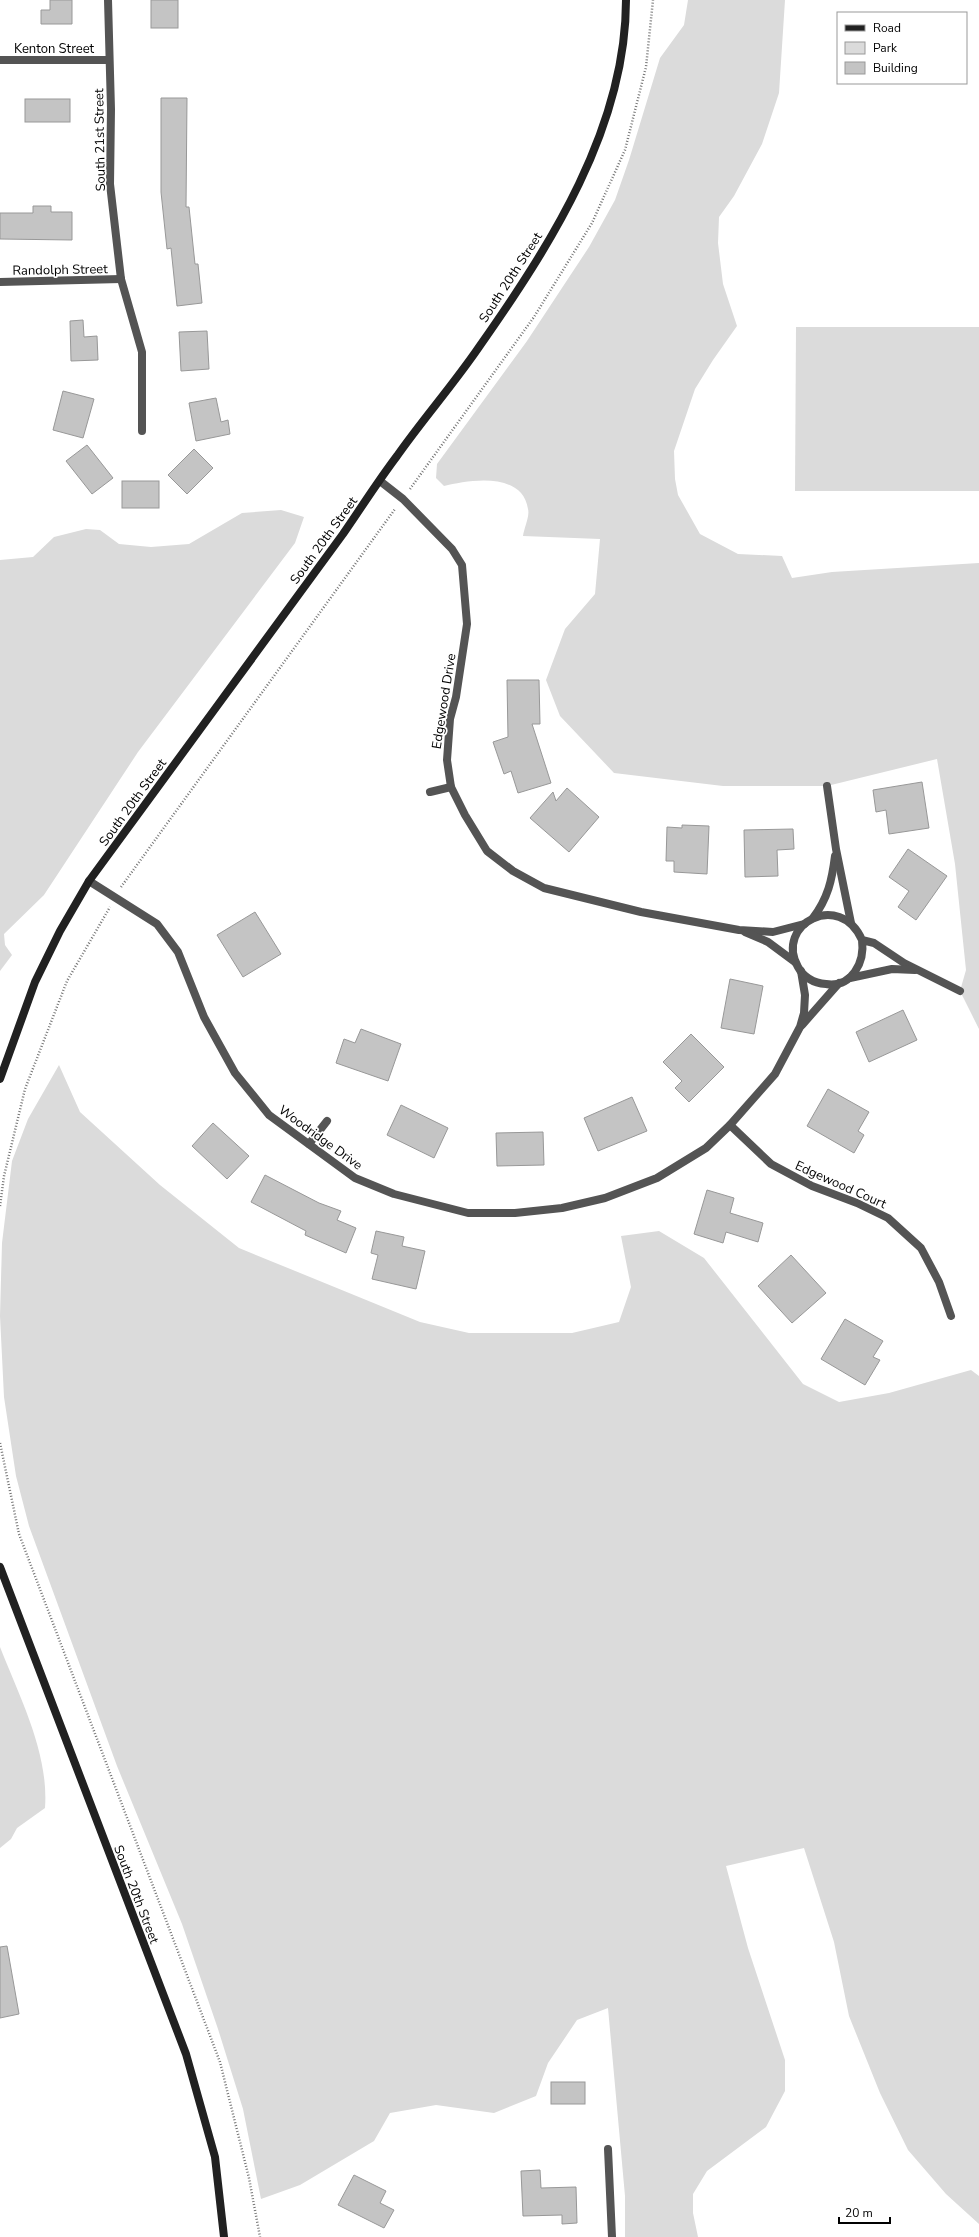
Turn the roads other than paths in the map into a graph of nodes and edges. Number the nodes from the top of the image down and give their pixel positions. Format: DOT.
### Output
graph roads {
  1 [pos="108,0"];
  2 [pos="626,0"];
  3 [pos="0,60"];
  4 [pos="109,60"];
  5 [pos="121,280"];
  6 [pos="0,282"];
  7 [pos="142,431"];
  8 [pos="380,481"];
  9 [pos="827,786"];
  10 [pos="451,787"];
  11 [pos="430,792"];
  12 [pos="836,849"];
  13 [pos="88,881"];
  14 [pos="813,918"];
  15 [pos="851,923"];
  16 [pos="804,924"];
  17 [pos="738,930"];
  18 [pos="862,940"];
  19 [pos="795,962"];
  20 [pos="918,970"];
  21 [pos="801,971"];
  22 [pos="849,978"];
  23 [pos="839,983"];
  24 [pos="960,991"];
  25 [pos="800,1027"];
  26 [pos="0,1079"];
  27 [pos="327,1121"];
  28 [pos="730,1125"];
  29 [pos="309,1144"];
  30 [pos="952,1316"];
  31 [pos="0,1567"];
  32 [pos="608,2150"];
  33 [pos="224,2237"];
  34 [pos="612,2237"];
  1 -- 4 [label="street, South 21st Street"];
  2 -- 8 [label="main road, South 20th Street"];
  3 -- 4 [label="street, Kenton Street"];
  4 -- 5 [label="street, South 21st Street"];
  5 -- 6 [label="street, Randolph Street"];
  5 -- 7 [label="street, South 21st Street"];
  8 -- 10 [label="street, Edgewood Drive"];
  8 -- 13 [label="main road, South 20th Street"];
  9 -- 12 [label="street"];
  10 -- 11 [label="street"];
  10 -- 17 [label="street, Edgewood Drive"];
  12 -- 14 [label="street"];
  12 -- 15 [label="street"];
  13 -- 26 [label="main road, South 20th Street"];
  13 -- 29 [label="street, Woodridge Drive"];
  14 -- 15 [label="street"];
  14 -- 16 [label="street"];
  15 -- 18 [label="street"];
  16 -- 17 [label="street"];
  16 -- 19 [label="street"];
  17 -- 19 [label="street"];
  18 -- 20 [label="street"];
  18 -- 22 [label="street"];
  19 -- 21 [label="street"];
  20 -- 22 [label="street"];
  20 -- 24 [label="street"];
  21 -- 23 [label="street"];
  21 -- 25 [label="street, Woodridge Drive"];
  22 -- 23 [label="street"];
  23 -- 25 [label="street, Woodridge Drive"];
  25 -- 28 [label="street, Woodridge Drive"];
  27 -- 29 [label="street"];
  28 -- 29 [label="street, Woodridge Drive"];
  28 -- 30 [label="street, Edgewood Court"];
  31 -- 33 [label="main road, South 20th Street"];
  32 -- 34 [label="street"];
}
